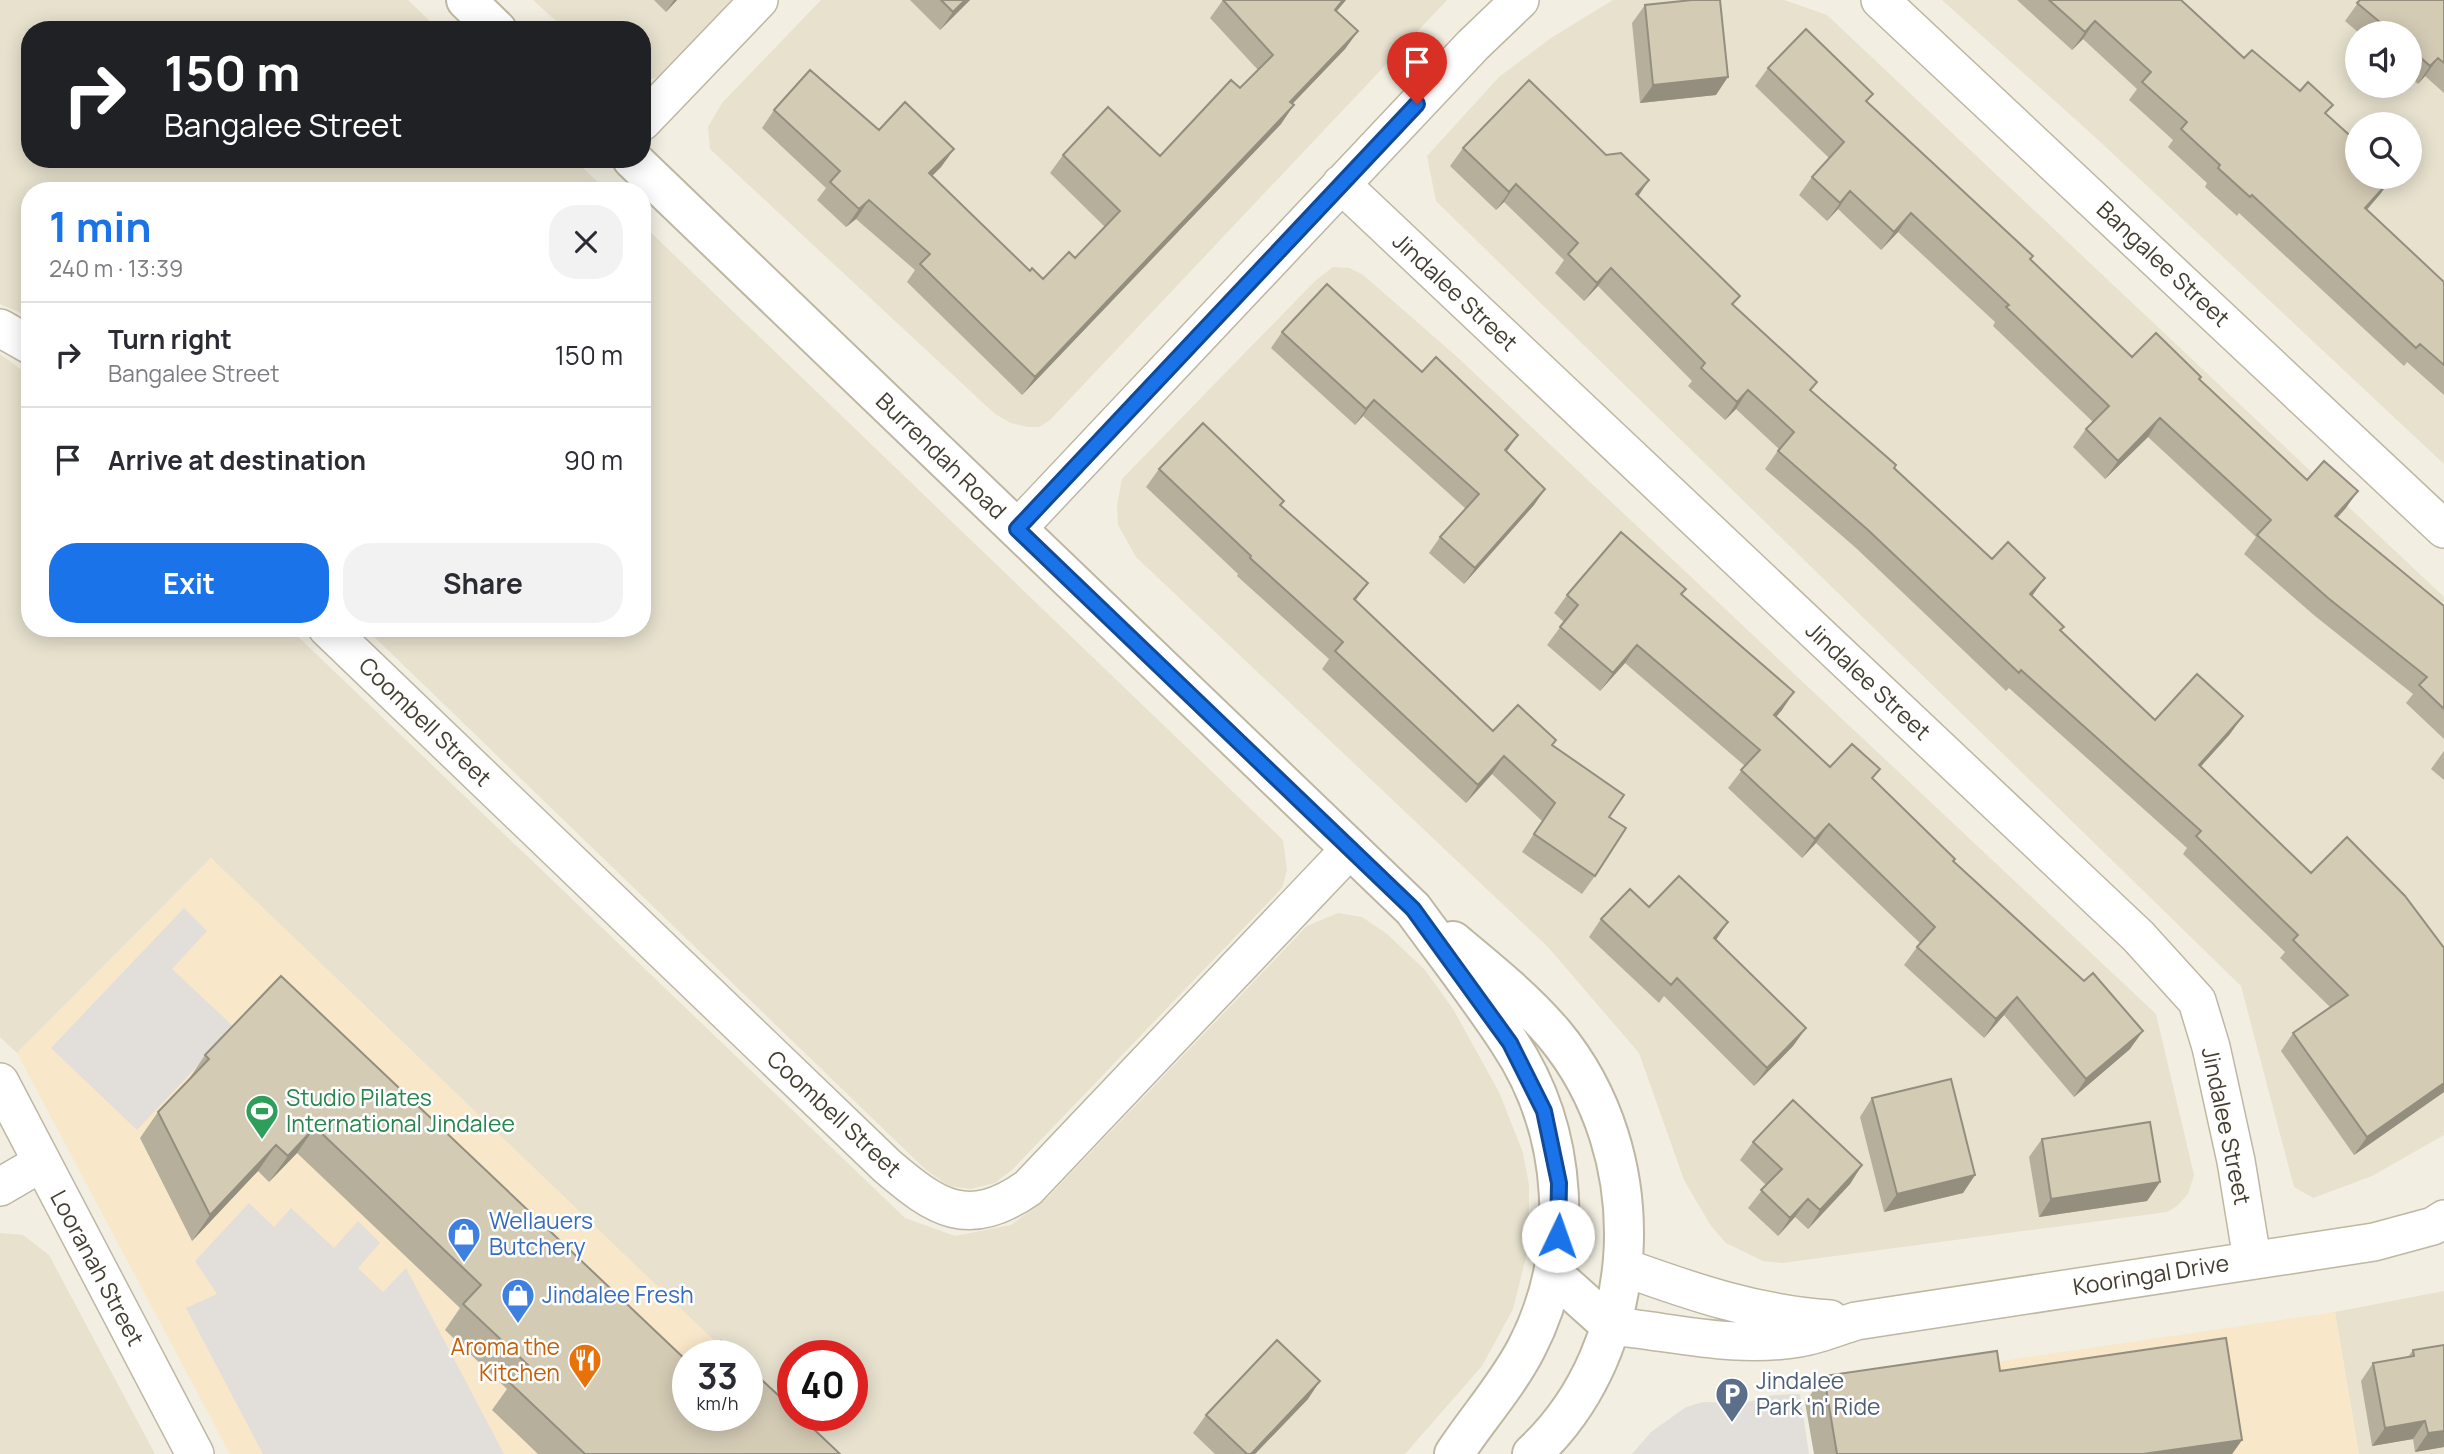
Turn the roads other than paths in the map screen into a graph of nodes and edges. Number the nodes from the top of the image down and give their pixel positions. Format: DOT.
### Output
graph roads {
  1 [pos="466,0"];
  2 [pos="759,0"];
  3 [pos="1520,0"];
  4 [pos="1880,0"];
  5 [pos="488,21"];
  6 [pos="651,113"];
  7 [pos="641,168"];
  8 [pos="1341,184"];
  9 [pos="0,328"];
  10 [pos="21,340"];
  11 [pos="1017,529"];
  12 [pos="2444,529"];
  13 [pos="336,637"];
  14 [pos="1350,849"];
  15 [pos="1413,909"];
  16 [pos="0,1082"];
  17 [pos="41,1163"];
  18 [pos="0,1186"];
  19 [pos="2444,1219"];
  20 [pos="2252,1259"];
  21 [pos="1623,1267"];
  22 [pos="1553,1273"];
  23 [pos="1611,1326"];
  24 [pos="1755,1326"];
  25 [pos="195,1454"];
  26 [pos="1454,1454"];
  27 [pos="1532,1454"];
  1 -- 5 [label="street"];
  2 -- 6 [label="street"];
  3 -- 8 [label="street"];
  4 -- 12 [label="street, Bangalee Street"];
  7 -- 11 [label="street, Burrendah Road"];
  8 -- 11 [label="street"];
  8 -- 20 [label="street, Jindalee Street"];
  9 -- 10 [label="street"];
  11 -- 14 [label="street, Burrendah Road"];
  13 -- 14 [label="street, Coombell Street"];
  14 -- 15 [label="street, Burrendah Road"];
  15 -- 21 [label="street"];
  15 -- 22 [label="street, Burrendah Road"];
  16 -- 17 [label="street, Looranah Street"];
  17 -- 18 [label="street"];
  17 -- 25 [label="street, Looranah Street"];
  19 -- 20 [label="street, Kooringal Drive"];
  20 -- 24 [label="street, Kooringal Drive"];
  21 -- 22 [label="street"];
  21 -- 23 [label="street"];
  21 -- 24 [label="street, Kooringal Drive"];
  22 -- 23 [label="street"];
  22 -- 26 [label="street, Burrendah Road"];
  23 -- 24 [label="street, Kooringal Drive"];
  23 -- 27 [label="street"];
}
